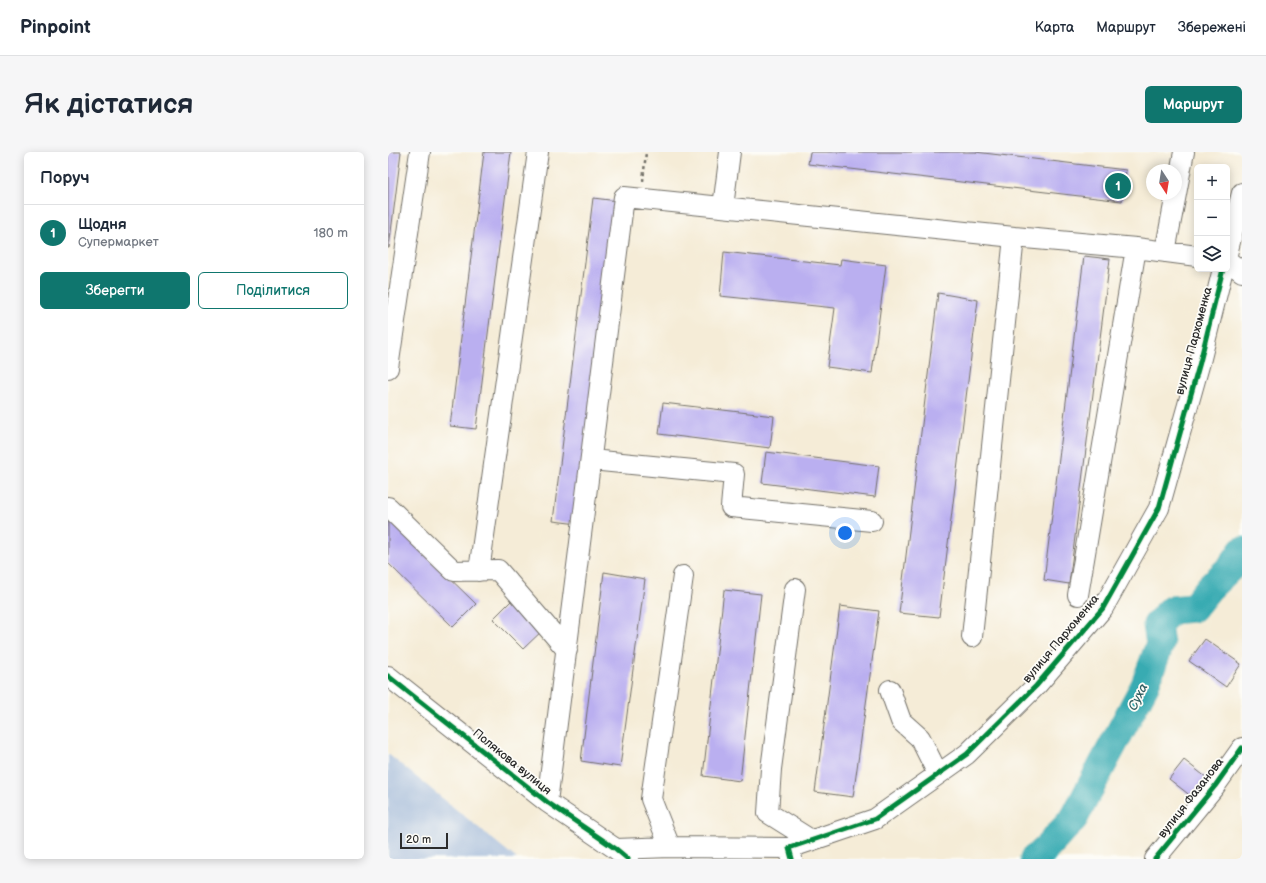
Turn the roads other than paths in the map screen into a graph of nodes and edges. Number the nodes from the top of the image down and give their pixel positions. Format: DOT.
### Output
graph roads {
  1 [pos="420,152"];
  2 [pos="538,152"];
  3 [pos="730,152"];
  4 [pos="1184,152"];
  5 [pos="1242,193"];
  6 [pos="723,207"];
  7 [pos="1014,237"];
  8 [pos="1230,242"];
  9 [pos="1136,248"];
  10 [pos="1165,252"];
  11 [pos="1194,256"];
  12 [pos="1230,262"];
  13 [pos="1222,272"];
  14 [pos="1242,272"];
  15 [pos="388,368"];
  16 [pos="591,460"];
  17 [pos="388,507"];
  18 [pos="872,521"];
  19 [pos="479,571"];
  20 [pos="683,576"];
  21 [pos="795,589"];
  22 [pos="1078,595"];
  23 [pos="972,637"];
  24 [pos="567,650"];
  25 [pos="388,676"];
  26 [pos="890,690"];
  27 [pos="1242,748"];
  28 [pos="938,774"];
  29 [pos="547,802"];
  30 [pos="811,840"];
  31 [pos="670,847"];
  32 [pos="790,853"];
  33 [pos="622,854"];
  34 [pos="1155,859"];
  1 -- 15 [label="street"];
  2 -- 19 [label="street"];
  3 -- 6 [label="street"];
  4 -- 10 [label="street"];
  5 -- 8 [label="street"];
  6 -- 7 [label="street"];
  6 -- 16 [label="street"];
  7 -- 9 [label="street"];
  7 -- 23 [label="street"];
  9 -- 10 [label="street"];
  9 -- 22 [label="street"];
  10 -- 11 [label="street"];
  12 -- 14 [label="street"];
  13 -- 28 [label="street, вулиця Пархоменка"];
  16 -- 18 [label="street"];
  16 -- 24 [label="street"];
  17 -- 19 [label="street"];
  19 -- 24 [label="street"];
  20 -- 31 [label="street"];
  21 -- 30 [label="street"];
  24 -- 29 [label="street"];
  25 -- 29 [label="street, Полякова вулиця"];
  26 -- 28 [label="street"];
  27 -- 34 [label="street, вулиця Фазанова"];
  28 -- 30 [label="street, вулиця Пархоменка"];
  29 -- 33 [label="street, Полякова вулиця"];
  30 -- 32 [label="street, вулиця Пархоменка"];
  31 -- 32 [label="street, Полякова вулиця"];
  31 -- 33 [label="street, Полякова вулиця"];
}
